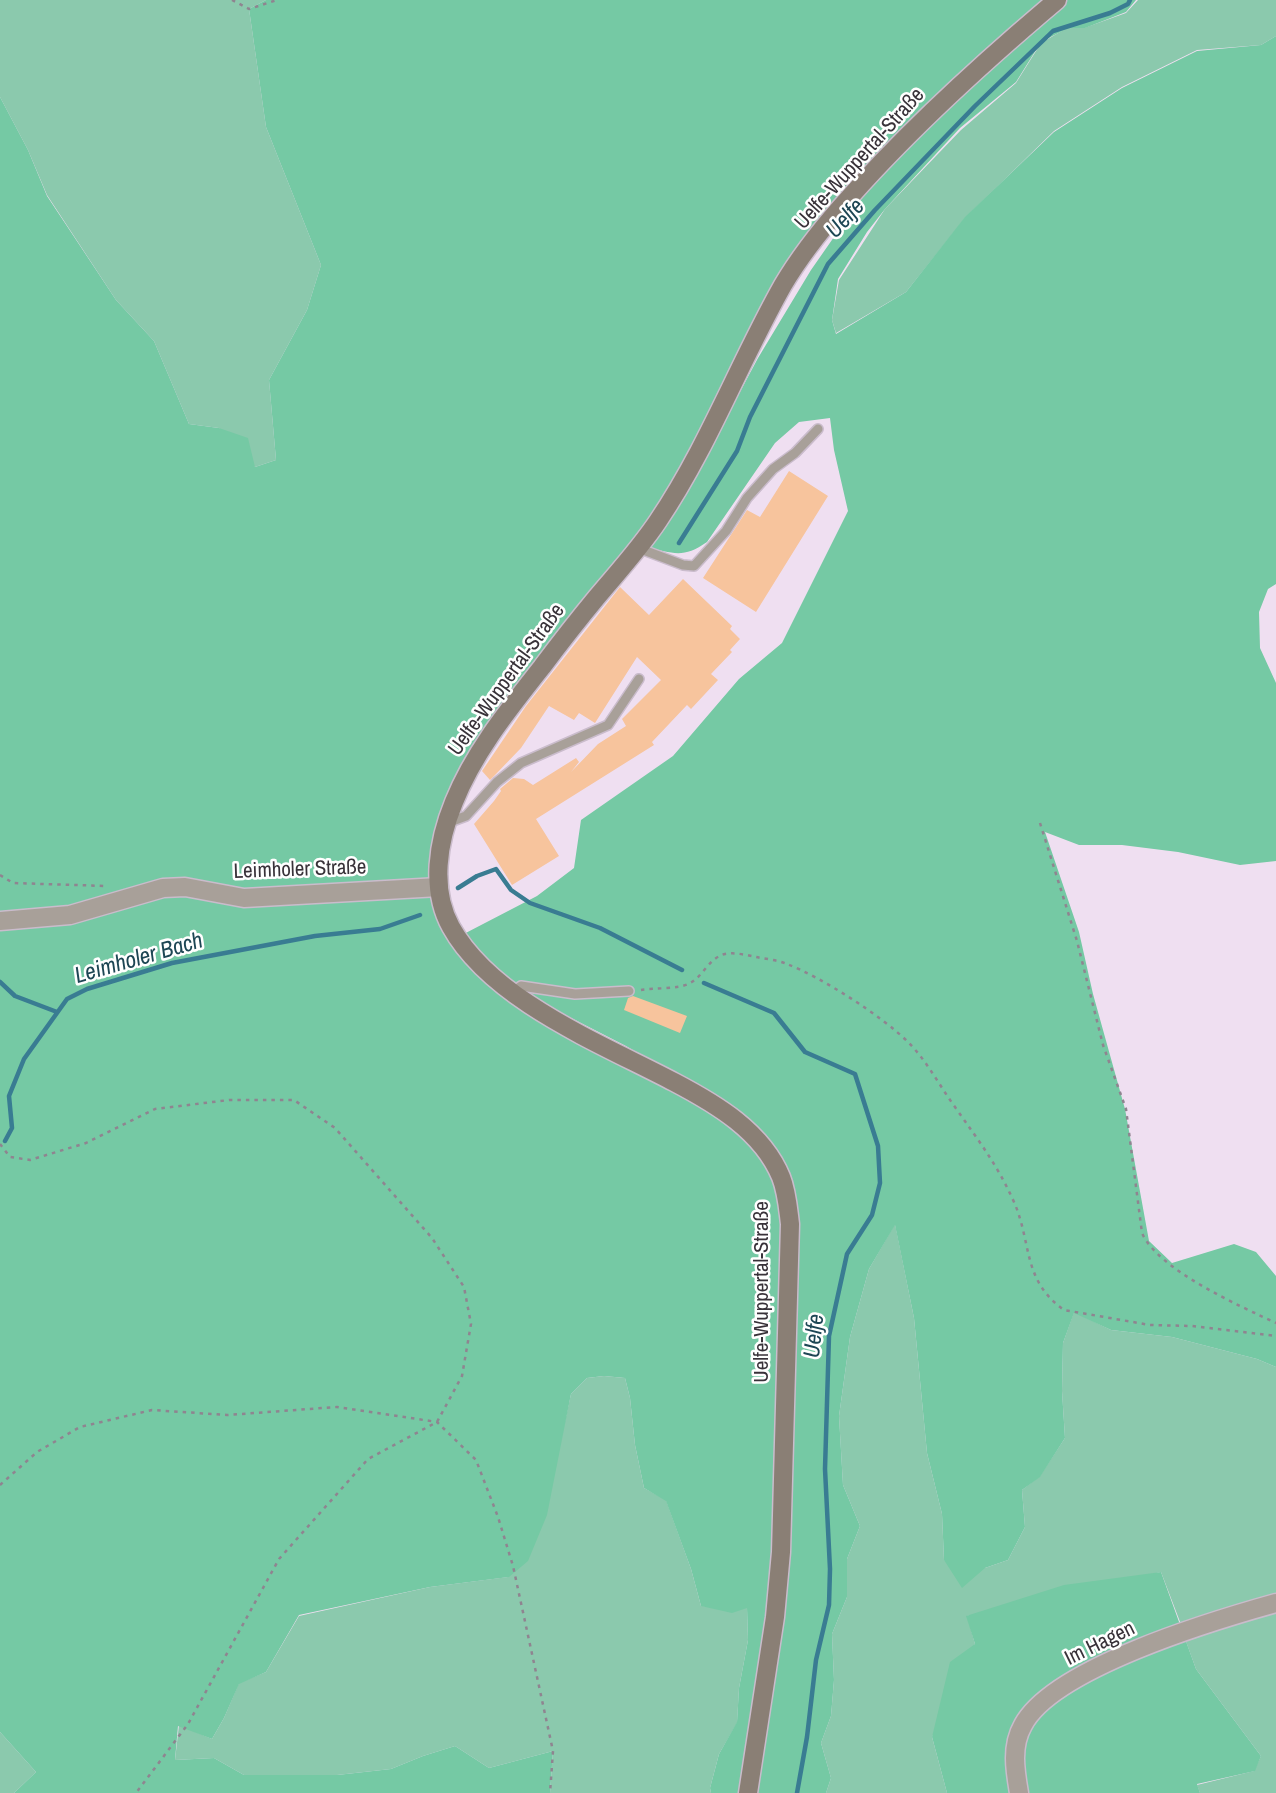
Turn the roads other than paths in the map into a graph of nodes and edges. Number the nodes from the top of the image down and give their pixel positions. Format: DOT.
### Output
graph roads {
  1 [pos="1057,0"];
  2 [pos="818,429"];
  3 [pos="638,548"];
  4 [pos="639,679"];
  5 [pos="446,824"];
  6 [pos="439,887"];
  7 [pos="0,921"];
  8 [pos="629,991"];
  9 [pos="512,993"];
  10 [pos="1276,1603"];
  11 [pos="748,1793"];
  12 [pos="1019,1793"];
  1 -- 3 [label="main road, Uelfe-Wuppertal-Straße"];
  2 -- 3 [label="lane"];
  3 -- 5 [label="main road, Uelfe-Wuppertal-Straße"];
  4 -- 5 [label="lane"];
  5 -- 6 [label="main road, Uelfe-Wuppertal-Straße"];
  6 -- 7 [label="street, Leimholer Straße"];
  6 -- 9 [label="main road, Uelfe-Wuppertal-Straße"];
  8 -- 9 [label="lane"];
  9 -- 11 [label="main road, Uelfe-Wuppertal-Straße"];
  10 -- 12 [label="street, Im Hagen"];
}
